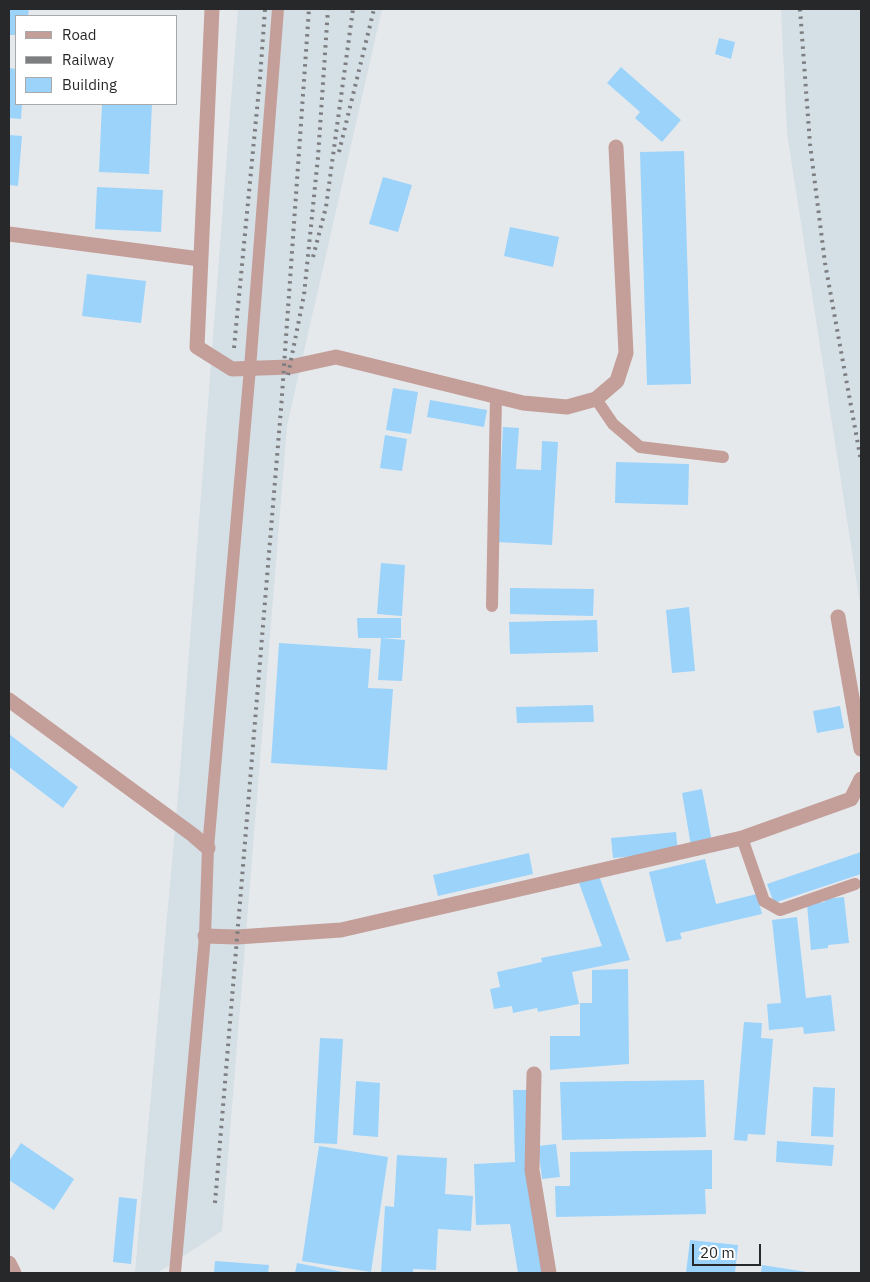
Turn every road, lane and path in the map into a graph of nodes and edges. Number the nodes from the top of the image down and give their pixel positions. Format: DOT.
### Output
graph roads {
  1 [pos="212,9"];
  2 [pos="278,9"];
  3 [pos="616,147"];
  4 [pos="9,234"];
  5 [pos="200,259"];
  6 [pos="250,368"];
  7 [pos="496,397"];
  8 [pos="596,399"];
  9 [pos="723,457"];
  10 [pos="492,606"];
  11 [pos="838,617"];
  12 [pos="9,700"];
  13 [pos="861,749"];
  14 [pos="861,779"];
  15 [pos="742,838"];
  16 [pos="208,848"];
  17 [pos="855,884"];
  18 [pos="205,936"];
  19 [pos="534,1074"];
  20 [pos="9,1263"];
  21 [pos="14,1273"];
  22 [pos="175,1273"];
  23 [pos="549,1273"];
  1 -- 5 [label="street"];
  2 -- 6 [label="lane"];
  3 -- 8 [label="street"];
  4 -- 5 [label="street"];
  5 -- 6 [label="street"];
  6 -- 7 [label="street"];
  6 -- 16 [label="lane"];
  7 -- 8 [label="street"];
  7 -- 10 [label="lane"];
  8 -- 9 [label="lane"];
  11 -- 13 [label="street"];
  12 -- 16 [label="street"];
  14 -- 15 [label="street"];
  15 -- 17 [label="lane"];
  15 -- 18 [label="street"];
  16 -- 18 [label="lane"];
  18 -- 22 [label="lane"];
  19 -- 23 [label="street"];
  20 -- 21 [label="street"];
}
